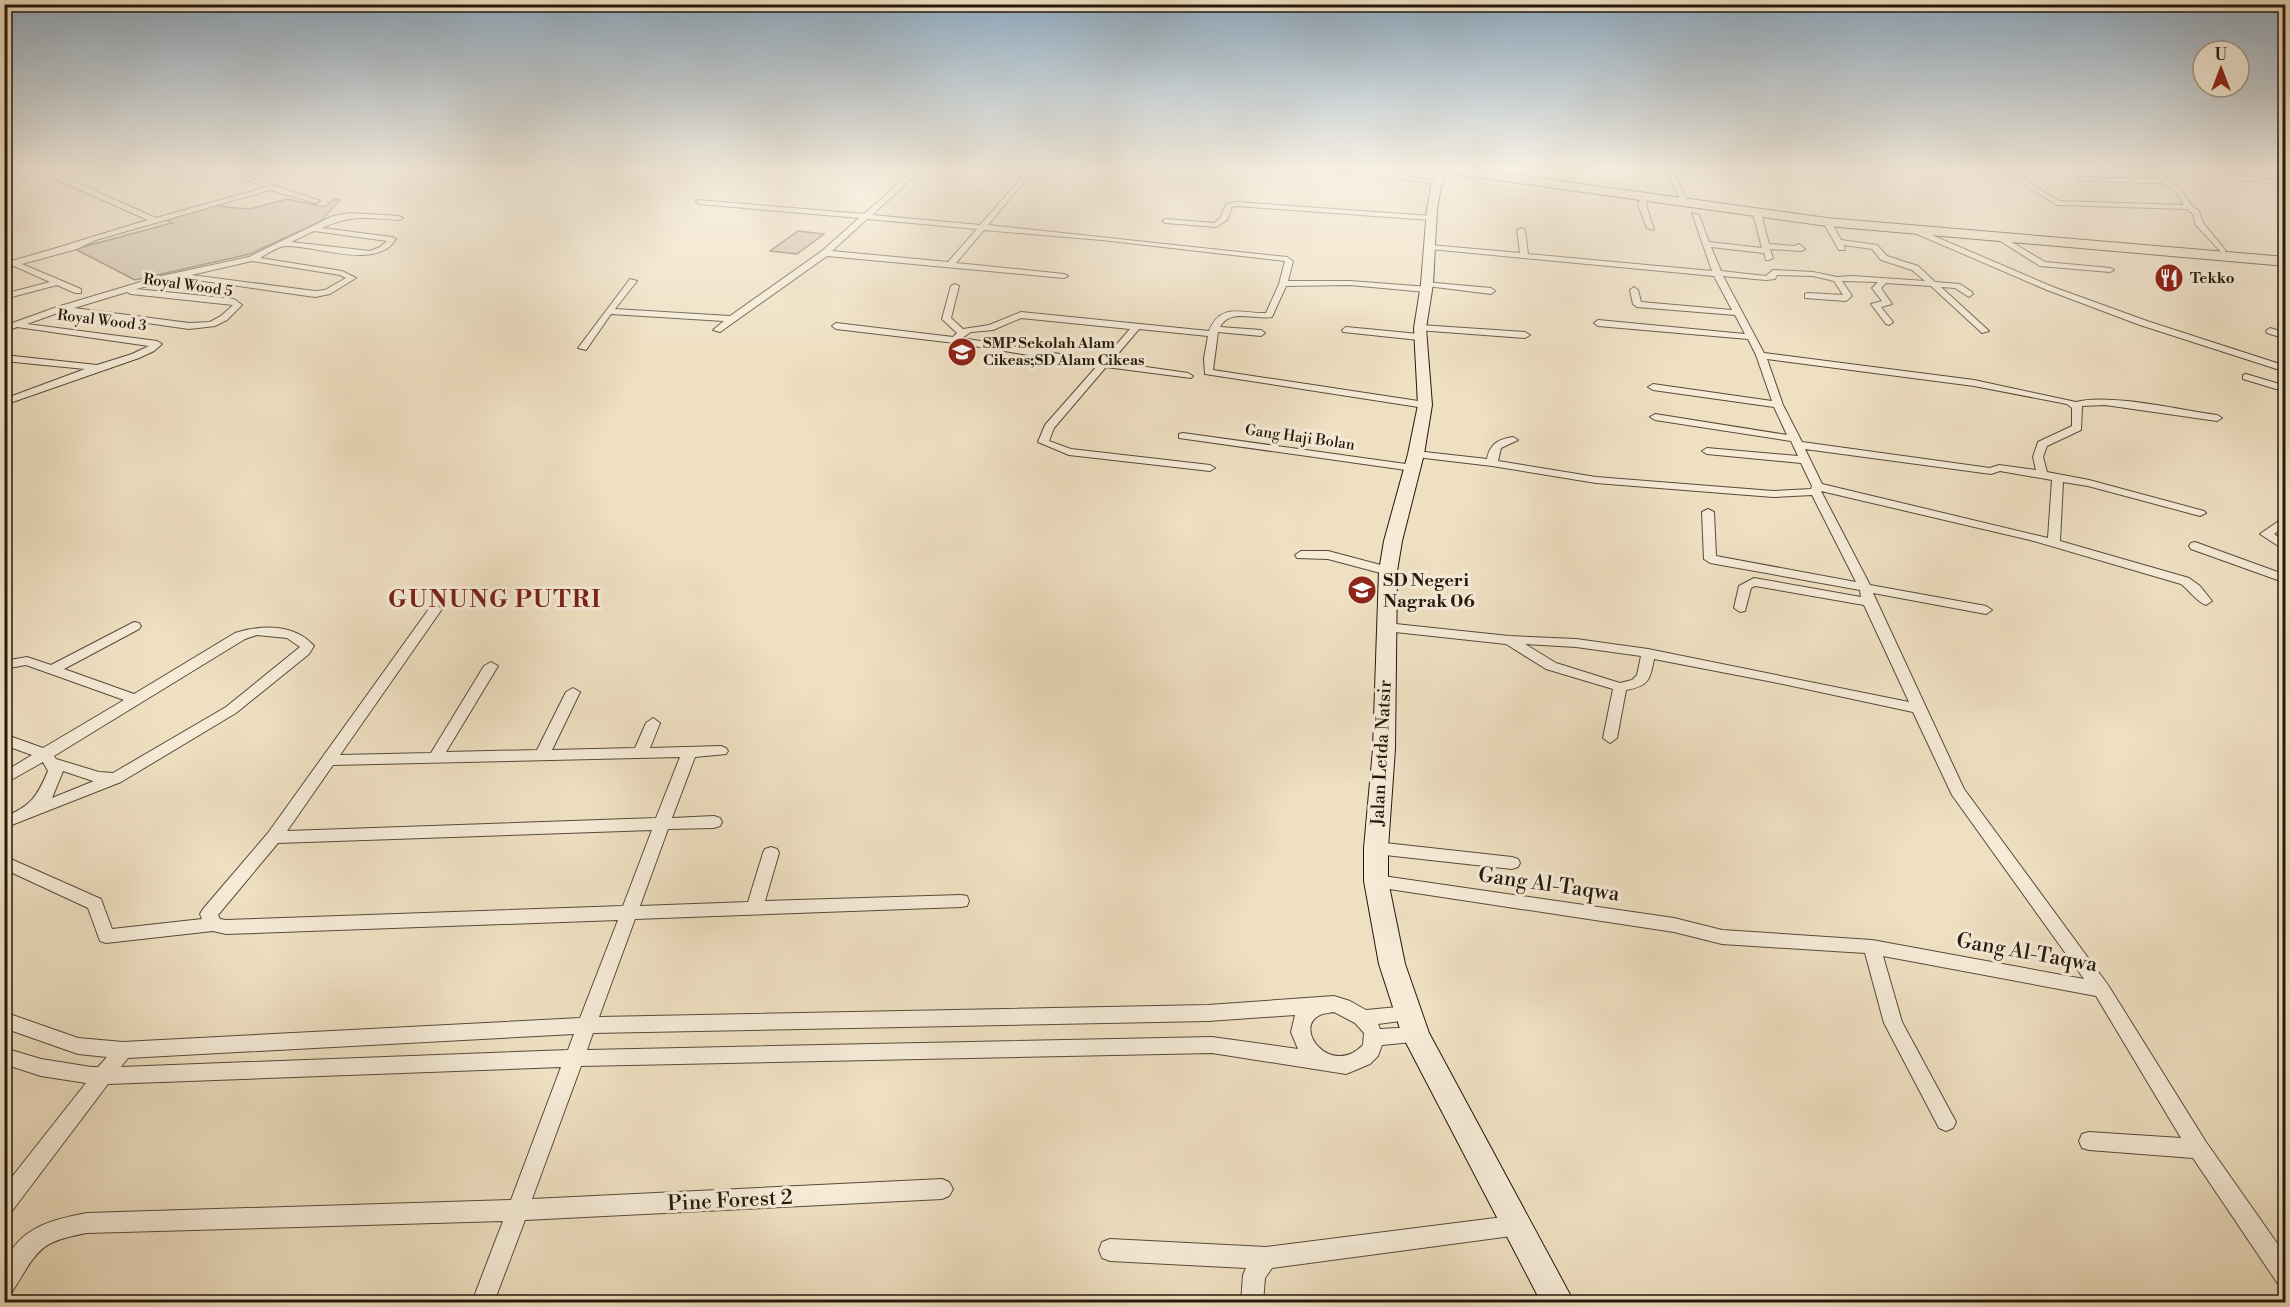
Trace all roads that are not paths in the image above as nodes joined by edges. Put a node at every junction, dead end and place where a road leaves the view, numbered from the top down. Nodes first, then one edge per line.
1 (1521, 230) dead end
2 (119, 231) edge
3 (310, 231) edge
4 (331, 231) edge
5 (850, 231) edge
6 (978, 231) edge
7 (1017, 231) edge
8 (1431, 231) edge
9 (1701, 231) edge
10 (1762, 231) edge
11 (1832, 231) edge
12 (1917, 231) edge
13 (1931, 231) edge
14 (1939, 231) edge
15 (1971, 231) edge
16 (2206, 231) edge
17 (2000, 237) junction
18 (2042, 238) junction
19 (284, 244) junction
20 (1706, 244) junction
21 (1799, 246) dead end
22 (1430, 247) junction
23 (1767, 249) junction
24 (2222, 251) junction
25 (825, 253) junction
26 (1524, 256) junction
27 (2286, 256) edge
28 (4, 258) edge
29 (251, 259) junction
30 (2286, 262) edge
31 (15, 264) junction
32 (950, 265) junction
33 (4, 267) edge
34 (2070, 267) junction
35 (2110, 270) dead end
36 (1773, 272) junction
37 (180, 275) junction
38 (1718, 275) junction
39 (2084, 275) dead end
40 (1064, 276) dead end
41 (1837, 279) junction
42 (633, 281) dead end
43 (58, 282) junction
44 (1883, 282) junction
45 (1282, 284) junction
46 (1936, 285) junction
47 (955, 286) dead end
48 (1427, 287) junction
49 (2050, 287) junction
50 (125, 290) junction
51 (1634, 290) dead end
52 (78, 291) dead end
53 (1491, 291) dead end
54 (1969, 294) dead end
55 (1808, 296) dead end
56 (4, 297) edge
57 (60, 309) junction
58 (609, 311) junction
59 (1739, 313) junction
60 (730, 319) junction
61 (1889, 322) dead end
62 (1598, 323) dead end
63 (15, 324) junction
64 (836, 326) dead end
65 (1137, 326) junction
66 (4, 329) edge
67 (717, 330) dead end
68 (1346, 330) dead end
69 (1213, 331) junction
70 (1985, 331) dead end
71 (2270, 331) dead end
72 (962, 332) junction
73 (1420, 332) junction
74 (1261, 333) dead end
75 (1525, 336) dead end
76 (2286, 336) edge
77 (1751, 338) junction
78 (955, 340) junction
79 (583, 348) dead end
80 (1761, 355) junction
81 (4, 358) edge
82 (2286, 360) edge
83 (1104, 364) junction
84 (97, 367) junction
85 (2286, 369) edge
86 (1188, 376) dead end
87 (2246, 377) dead end
88 (1653, 387) dead end
89 (2286, 389) edge
90 (4, 393) edge
91 (24, 396) junction
92 (4, 402) edge
93 (1425, 405) junction
94 (1778, 405) junction
95 (2075, 405) junction
96 (1655, 417) dead end
97 (2217, 418) dead end
98 (1183, 436) dead end
99 (1513, 440) dead end
100 (1797, 442) junction
101 (1707, 451) dead end
102 (1805, 460) junction
103 (1415, 461) junction
104 (1492, 463) junction
105 (1210, 468) dead end
106 (2042, 474) junction
107 (2058, 477) junction
108 (1817, 488) junction
109 (1708, 512) dead end
110 (2200, 513) dead end
111 (2286, 519) edge
112 (2054, 543) junction
113 (2195, 546) dead end
114 (2286, 548) edge
115 (1301, 555) dead end
116 (1388, 571) junction
117 (2286, 579) edge
118 (1867, 595) junction
119 (2206, 601) dead end
120 (1740, 608) dead end
121 (436, 609) dead end
122 (1986, 610) dead end
123 (134, 626) dead end
124 (1386, 627) junction
125 (1509, 640) junction
126 (1648, 653) junction
127 (4, 665) edge
128 (491, 666) dead end
129 (52, 670) junction
130 (1620, 687) junction
131 (573, 692) dead end
132 (135, 699) junction
133 (1918, 709) junction
134 (653, 723) dead end
135 (1610, 738) dead end
136 (4, 739) edge
137 (689, 752) junction
138 (720, 752) dead end
139 (641, 753) junction
140 (542, 755) junction
141 (436, 758) junction
142 (49, 759) junction
143 (329, 760) junction
144 (116, 778) junction
145 (4, 779) edge
146 (28, 815) junction
147 (714, 822) dead end
148 (4, 823) edge
149 (663, 824) junction
150 (274, 837) junction
151 (1376, 848) junction
152 (771, 853) dead end
153 (4, 862) edge
154 (1512, 863) dead end
155 (1376, 881) junction
156 (961, 901) dead end
157 (755, 908) junction
158 (630, 911) junction
159 (213, 924) junction
160 (1872, 947) junction
161 (2103, 990) junction
162 (1324, 1005) junction
163 (1408, 1014) junction
164 (1364, 1018) junction
165 (4, 1020) edge
166 (588, 1025) junction
167 (1416, 1035) junction
168 (1373, 1037) junction
169 (123, 1050) junction
170 (4, 1056) edge
171 (576, 1058) junction
172 (1322, 1061) junction
173 (104, 1076) junction
174 (1946, 1122) dead end
175 (2089, 1141) dead end
176 (2199, 1149) junction
177 (942, 1189) dead end
178 (4, 1204) edge
179 (518, 1210) junction
180 (1519, 1225) junction
181 (1110, 1250) dead end
182 (1266, 1258) junction
183 (2286, 1276) edge
184 (4, 1284) edge
185 (483, 1302) edge
186 (1252, 1302) edge
187 (1558, 1302) edge

1 - 26 street
2 - 31 street
3 - 19 street
4 - 19 street
5 - 25 street
6 - 32 street
7 - 45 street
8 - 22 main road, Jalan Letda Natsir
9 - 20 street, Gang Al-Taqwa
10 - 23 street
11 - 46 street
12 - 49 street
13 - 49 street
14 - 17 highway
15 - 18 highway
16 - 24 street
17 - 18 highway
17 - 34 street
18 - 24 highway
18 - 30 highway
19 - 29 street
20 - 23 street
20 - 38 street, Gang Al-Taqwa
21 - 23 street
22 - 26 street
22 - 48 main road, Jalan Letda Natsir
23 - 36 street
24 - 27 highway
25 - 32 street
25 - 60 street
26 - 38 street
28 - 31 street
29 - 37 street
29 - 37 street
31 - 33 street
31 - 43 street
32 - 40 street
34 - 35 street
34 - 39 street
36 - 38 street
36 - 41 street
37 - 50 street
38 - 59 street, Gang Al-Taqwa
41 - 44 street
41 - 55 street
42 - 58 street
43 - 52 street
43 - 56 street
44 - 46 street
44 - 61 street
45 - 48 street
45 - 69 street
46 - 54 street
46 - 70 street
47 - 72 street
48 - 53 street
48 - 73 main road, Jalan Letda Natsir
49 - 82 street
49 - 85 street
50 - 57 street
50 - 57 street, Royal Wood 5
51 - 59 street
57 - 63 street
58 - 60 street
58 - 79 street
59 - 77 street, Gang Al-Taqwa
60 - 67 street
62 - 77 street
63 - 66 street
63 - 84 street, Royal Wood 3
64 - 78 street
65 - 69 street
65 - 72 street
65 - 83 street
68 - 73 street
69 - 74 street
69 - 93 street
71 - 76 street
72 - 78 street
73 - 75 street
73 - 93 main road, Jalan Letda Natsir
77 - 80 street, Gang Al-Taqwa
78 - 83 street
80 - 94 street, Gang Al-Taqwa
80 - 95 street
81 - 84 street
83 - 86 street
83 - 105 street
84 - 91 street
87 - 89 street
88 - 94 street
90 - 91 street
91 - 92 street
93 - 103 main road, Jalan Letda Natsir
94 - 100 street, Gang Al-Taqwa
95 - 97 street
95 - 106 street
96 - 100 street
98 - 103 street, Gang Haji Bolan
99 - 104 street
100 - 102 street, Gang Al-Taqwa
100 - 106 street
101 - 102 street
102 - 108 street, Gang Al-Taqwa
103 - 104 street, Gang Haji Bolan
103 - 116 main road, Jalan Letda Natsir
104 - 108 street, Gang Haji Bolan
106 - 107 street
107 - 110 street
107 - 112 street
108 - 112 street, Gang Haji Bolan
108 - 118 street, Gang Al-Taqwa
109 - 118 street
111 - 114 street
112 - 119 street, Gang Haji Bolan
113 - 117 street
115 - 116 street
116 - 124 main road, Jalan Letda Natsir
118 - 120 street
118 - 122 street
118 - 133 street, Gang Al-Taqwa
121 - 143 street
123 - 129 street
124 - 125 street
124 - 151 main road, Jalan Letda Natsir
125 - 126 street
125 - 130 street
126 - 130 street
126 - 133 street
127 - 129 street
128 - 141 street
129 - 132 street
130 - 135 street
131 - 140 street
132 - 142 street
132 - 144 street
133 - 161 street, Gang Al-Taqwa
134 - 139 street
136 - 142 street
137 - 138 street
137 - 139 street
137 - 149 street
139 - 140 street
140 - 141 street
141 - 143 street
142 - 144 street
142 - 145 street
142 - 146 street
143 - 150 street
144 - 146 street
146 - 148 street
147 - 149 street
149 - 150 street
149 - 158 street
150 - 159 street
151 - 154 street
151 - 155 main road, Jalan Letda Natsir
152 - 157 street
153 - 159 street
155 - 160 street, Gang Al-Taqwa
155 - 163 main road, Jalan Letda Natsir
156 - 157 street
157 - 158 street
158 - 159 street
158 - 166 street
160 - 161 street, Gang Al-Taqwa
160 - 174 street
161 - 176 street
162 - 164 street
162 - 166 street
162 - 172 street
163 - 164 street
163 - 167 main road, Jalan Letda Natsir
164 - 168 street
165 - 169 street
166 - 169 street
166 - 171 street
167 - 168 street
167 - 180 main road, Jalan Letda Natsir
168 - 172 street
169 - 173 street
170 - 173 street
171 - 172 street
171 - 173 street
171 - 179 street
173 - 178 street
175 - 176 street
176 - 183 street
177 - 179 street, Pine Forest 2
179 - 184 street, Pine Forest 2
179 - 185 street
180 - 182 street
180 - 187 main road, Jalan Letda Natsir
181 - 182 street
182 - 186 street

